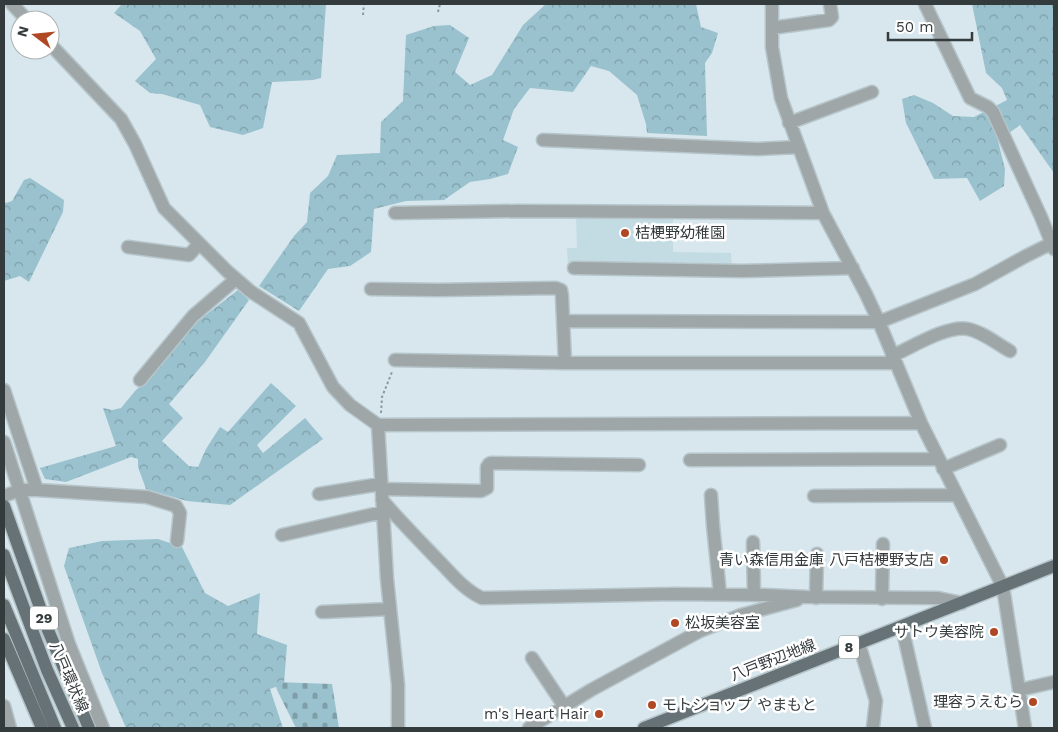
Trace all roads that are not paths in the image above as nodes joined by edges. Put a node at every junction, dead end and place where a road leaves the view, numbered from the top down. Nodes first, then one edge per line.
1 (772, 4) edge
2 (830, 4) edge
3 (925, 4) edge
4 (772, 28) junction
5 (60, 55) edge
6 (872, 92) dead end
7 (789, 123) junction
8 (543, 140) dead end
9 (799, 147) junction
10 (395, 213) dead end
11 (823, 214) junction
12 (199, 244) junction
13 (1053, 246) edge
14 (128, 247) dead end
15 (574, 268) dead end
16 (853, 268) junction
17 (236, 279) junction
18 (371, 289) dead end
19 (563, 321) junction
20 (879, 322) junction
21 (1010, 352) dead end
22 (893, 359) junction
23 (395, 360) road end
24 (564, 362) junction
25 (140, 380) dead end
26 (4, 390) edge
27 (921, 423) junction
28 (378, 425) junction
29 (4, 442) edge
30 (1000, 445) dead end
31 (690, 460) dead end
32 (940, 464) junction
33 (639, 465) dead end
34 (20, 490) junction
35 (38, 490) junction
36 (319, 494) dead end
37 (711, 495) dead end
38 (956, 495) junction
39 (4, 496) edge
40 (381, 496) junction
41 (814, 496) dead end
42 (4, 506) edge
43 (282, 535) dead end
44 (177, 541) dead end
45 (753, 542) dead end
46 (882, 544) dead end
47 (817, 554) dead end
48 (4, 555) edge
49 (1054, 566) edge
50 (1003, 587) junction
51 (720, 594) junction
52 (754, 595) junction
53 (812, 598) junction
54 (882, 599) junction
55 (962, 603) junction
56 (4, 605) edge
57 (390, 610) junction
58 (322, 612) dead end
59 (902, 627) junction
60 (4, 639) edge
61 (858, 644) junction
62 (532, 658) dead end
63 (1054, 682) edge
64 (1019, 690) junction
65 (4, 706) edge
66 (564, 706) junction
67 (873, 727) dead end
68 (10, 728) edge
69 (42, 728) edge
70 (55, 728) edge
71 (73, 728) edge
72 (89, 728) edge
73 (103, 728) edge
74 (398, 728) edge
75 (529, 728) edge
76 (644, 728) edge
77 (925, 728) edge
78 (1025, 728) edge

1 - 4 street
2 - 4 street
3 - 13 street
4 - 7 street
5 - 12 street
6 - 7 street
7 - 9 street
8 - 9 street
9 - 11 street
10 - 11 street
11 - 16 street
12 - 14 street
12 - 17 street
13 - 20 street
15 - 16 street
16 - 20 street
17 - 25 street
17 - 28 street
18 - 19 street
19 - 20 street
19 - 24 street
20 - 22 street
21 - 22 street
22 - 24 street
22 - 27 street
23 - 24 street
26 - 35 street
27 - 28 street
27 - 32 street
28 - 40 street
29 - 34 street
30 - 32 street
31 - 32 street
32 - 38 street
33 - 40 street
34 - 35 street
34 - 39 street
34 - 73 street
35 - 44 street
36 - 40 street
37 - 51 street
38 - 41 street
38 - 50 street
40 - 43 street
40 - 51 street
40 - 57 street
42 - 72 main road, 29
45 - 52 street
46 - 54 street
47 - 53 street
48 - 71 main road, 八戸環状線 / 29
49 - 50 main road, 八戸野辺地線 / 8
50 - 55 main road, 八戸野辺地線 / 8
50 - 64 street
51 - 52 street
52 - 53 street
53 - 54 street
53 - 66 street
54 - 55 street
55 - 59 main road, 八戸野辺地線 / 8
56 - 70 main road, 29
57 - 58 street
57 - 74 street
59 - 61 main road, 八戸野辺地線 / 8
59 - 77 street
60 - 69 main road
61 - 67 street
61 - 76 main road, 八戸野辺地線 / 8
62 - 66 street
63 - 64 street
64 - 78 street
65 - 68 street
66 - 75 street

